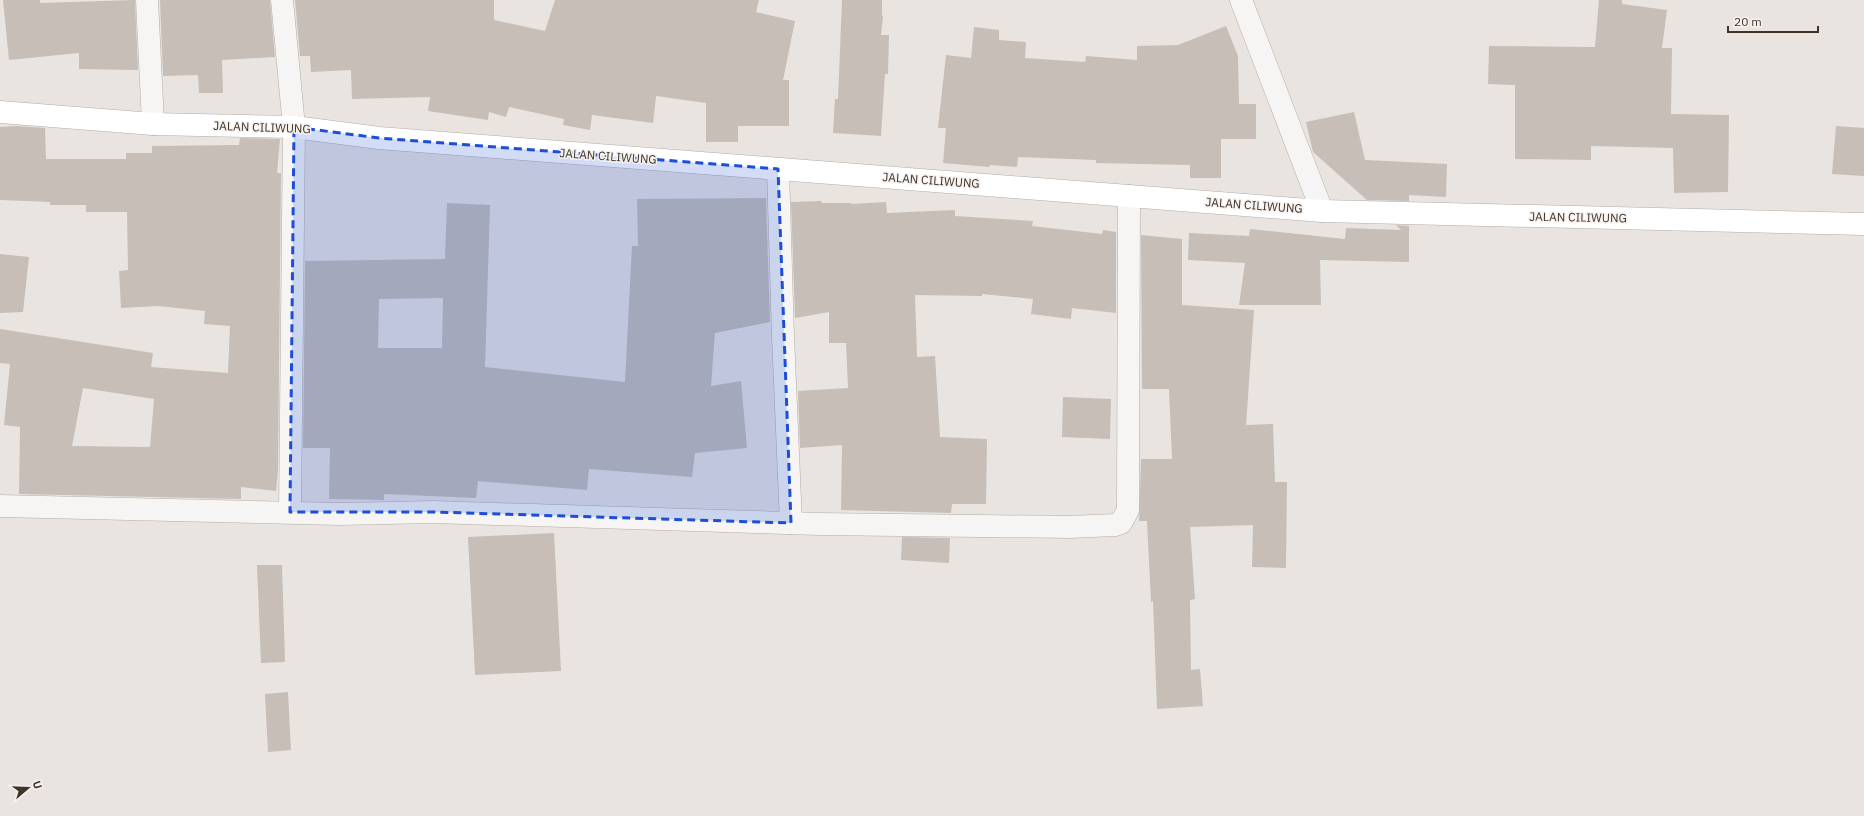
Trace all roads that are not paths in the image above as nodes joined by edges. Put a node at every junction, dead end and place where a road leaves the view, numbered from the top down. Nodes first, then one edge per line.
1 (147, 0) edge
2 (282, 0) edge
3 (1241, 0) edge
4 (0, 112) edge
5 (152, 124) junction
6 (294, 127) junction
7 (778, 168) junction
8 (1129, 196) junction
9 (1322, 211) junction
10 (1864, 224) edge
11 (0, 506) edge
12 (290, 512) junction
13 (791, 523) junction

1 - 5 street
2 - 6 street
3 - 9 street
4 - 5 main road, JALAN CILIWUNG
5 - 6 main road, JALAN CILIWUNG
6 - 7 main road, JALAN CILIWUNG
6 - 12 street
7 - 8 main road, JALAN CILIWUNG
7 - 13 street
8 - 9 main road, JALAN CILIWUNG
8 - 13 street
9 - 10 main road, JALAN CILIWUNG
11 - 12 street
12 - 13 street

